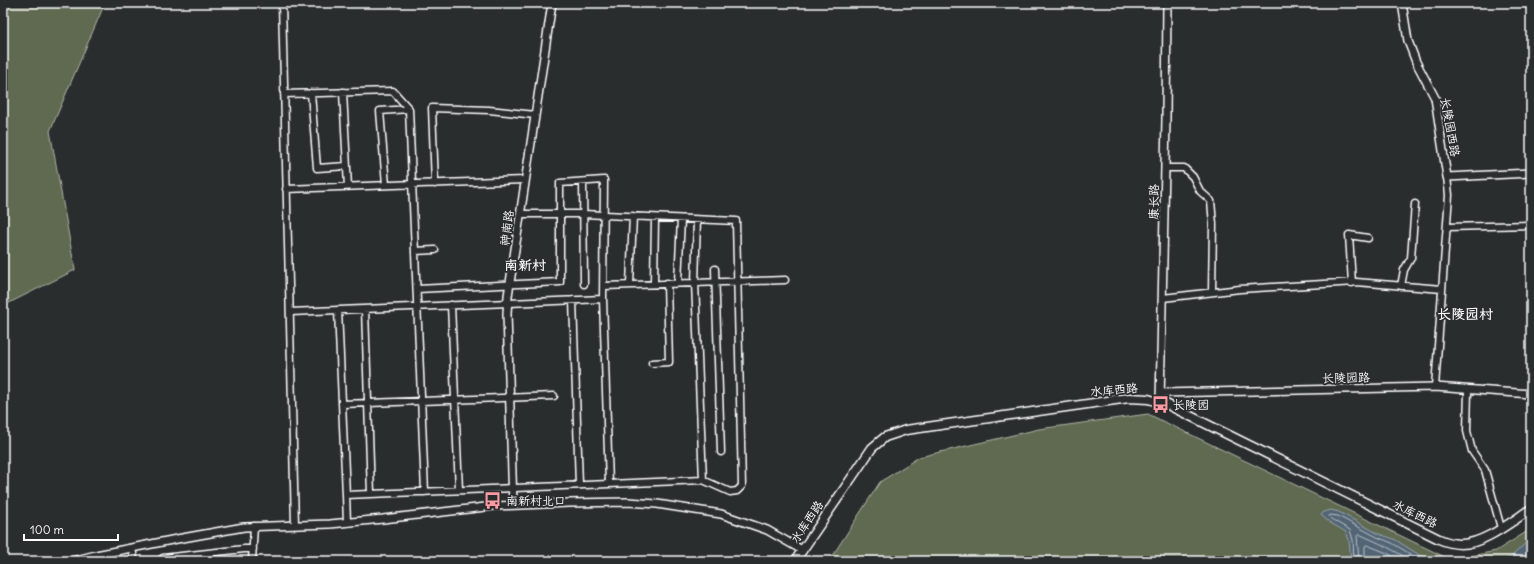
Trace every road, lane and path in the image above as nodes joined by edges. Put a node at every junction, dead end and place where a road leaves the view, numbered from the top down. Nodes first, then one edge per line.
1 (282, 3) edge
2 (552, 3) edge
3 (1167, 3) edge
4 (1402, 3) edge
5 (343, 92) junction
6 (312, 93) junction
7 (284, 94) junction
8 (409, 109) junction
9 (535, 115) junction
10 (347, 166) junction
11 (1165, 168) junction
12 (1531, 173) edge
13 (1447, 177) junction
14 (525, 180) junction
15 (582, 182) junction
16 (412, 184) junction
17 (434, 184) junction
18 (386, 185) junction
19 (348, 187) junction
20 (286, 189) junction
21 (1415, 204) dead end
22 (560, 213) junction
23 (520, 214) junction
24 (583, 214) junction
25 (605, 214) junction
26 (633, 216) junction
27 (655, 218) junction
28 (681, 219) junction
29 (697, 220) junction
30 (1531, 224) edge
31 (1446, 227) junction
32 (1368, 238) dead end
33 (435, 250) dead end
34 (415, 252) junction
35 (715, 269) dead end
36 (785, 280) dead end
37 (716, 281) junction
38 (737, 281) junction
39 (678, 282) junction
40 (695, 282) junction
41 (654, 283) junction
42 (667, 283) junction
43 (1352, 283) junction
44 (584, 284) dead end
45 (630, 284) junction
46 (510, 285) junction
47 (604, 286) junction
48 (1401, 286) junction
49 (416, 289) junction
50 (1442, 289) junction
51 (1212, 292) junction
52 (1163, 298) junction
53 (603, 299) junction
54 (573, 300) junction
55 (507, 303) junction
56 (451, 306) junction
57 (417, 307) junction
58 (365, 309) junction
59 (338, 310) junction
60 (290, 312) junction
61 (652, 363) dead end
62 (1435, 387) junction
63 (1468, 390) junction
64 (1531, 394) edge
65 (554, 396) dead end
66 (510, 398) junction
67 (1161, 398) junction
68 (455, 400) junction
69 (421, 401) junction
70 (368, 403) junction
71 (342, 404) junction
72 (721, 452) dead end
73 (703, 480) junction
74 (609, 484) junction
75 (579, 485) junction
76 (513, 488) junction
77 (460, 490) junction
78 (425, 492) junction
79 (371, 494) junction
80 (346, 495) junction
81 (513, 505) junction
82 (1531, 509) edge
83 (347, 522) junction
84 (295, 525) junction
85 (254, 526) junction
86 (1501, 528) junction
87 (132, 548) junction
88 (253, 549) junction
89 (802, 550) junction
90 (136, 560) edge
91 (72, 561) edge
92 (125, 561) edge
93 (159, 561) edge
94 (252, 561) edge
95 (795, 561) edge

1 - 7 street
2 - 9 street, 神南路
3 - 11 street, 康长路
4 - 13 street, 长陵园西路
5 - 6 street
5 - 8 street
5 - 10 street
6 - 7 street
6 - 10 street
7 - 20 street
8 - 16 street
8 - 18 street
9 - 14 street, 神南路
9 - 17 street
10 - 19 street
11 - 51 street
11 - 52 street, 康长路
12 - 13 street
13 - 31 street
14 - 17 street
14 - 23 street, 神南路
15 - 22 street
15 - 24 street
15 - 25 street
16 - 17 street
16 - 18 street
16 - 34 street
18 - 19 street
19 - 20 street
20 - 60 street
21 - 48 street
22 - 23 street
22 - 24 street
22 - 46 street
23 - 46 street, 神南路
24 - 25 street
24 - 44 street
25 - 26 street
25 - 47 street
26 - 27 street
26 - 45 street
27 - 28 street
27 - 41 street
28 - 29 street
28 - 39 street
29 - 38 street
29 - 40 street
30 - 31 street
31 - 50 street
32 - 43 street
33 - 34 street
34 - 49 street
35 - 37 street
36 - 38 street
37 - 38 street
37 - 40 street
37 - 72 street
38 - 73 street
39 - 40 street
39 - 42 street
40 - 73 street
41 - 42 street
41 - 45 street
42 - 61 street
43 - 48 street
43 - 51 street
45 - 47 street
46 - 49 street
46 - 55 street, 神南路
47 - 53 street
48 - 50 street
49 - 57 street
50 - 62 street
51 - 52 street
52 - 67 street, 康长路
53 - 54 street
53 - 74 street
54 - 55 street
54 - 75 street
55 - 56 street
55 - 66 street, 神南路
56 - 57 street
56 - 68 street
57 - 58 street
57 - 69 street
58 - 59 street
58 - 70 street
59 - 60 street
59 - 71 street
60 - 84 street
62 - 63 street, 长陵园路
62 - 67 street, 长陵园路
63 - 64 street, 长陵园路
63 - 86 street
65 - 66 street
66 - 68 street
66 - 76 street, 神南路
67 - 86 main road, 水库西路
67 - 89 main road, 水库西路
68 - 69 street
68 - 77 street
69 - 70 street
69 - 78 street
70 - 71 street
70 - 79 street
71 - 80 street
73 - 74 street
74 - 75 street
75 - 76 street
76 - 77 street
76 - 81 street, 神南路
77 - 78 street
78 - 79 street
79 - 80 street
80 - 83 street
81 - 83 street
81 - 89 street
82 - 86 main road, 水库西路
83 - 84 street
84 - 85 street
85 - 87 street
85 - 88 street
87 - 90 street
87 - 91 street
88 - 93 street
88 - 94 street
89 - 95 main road, 水库西路
90 - 92 street

